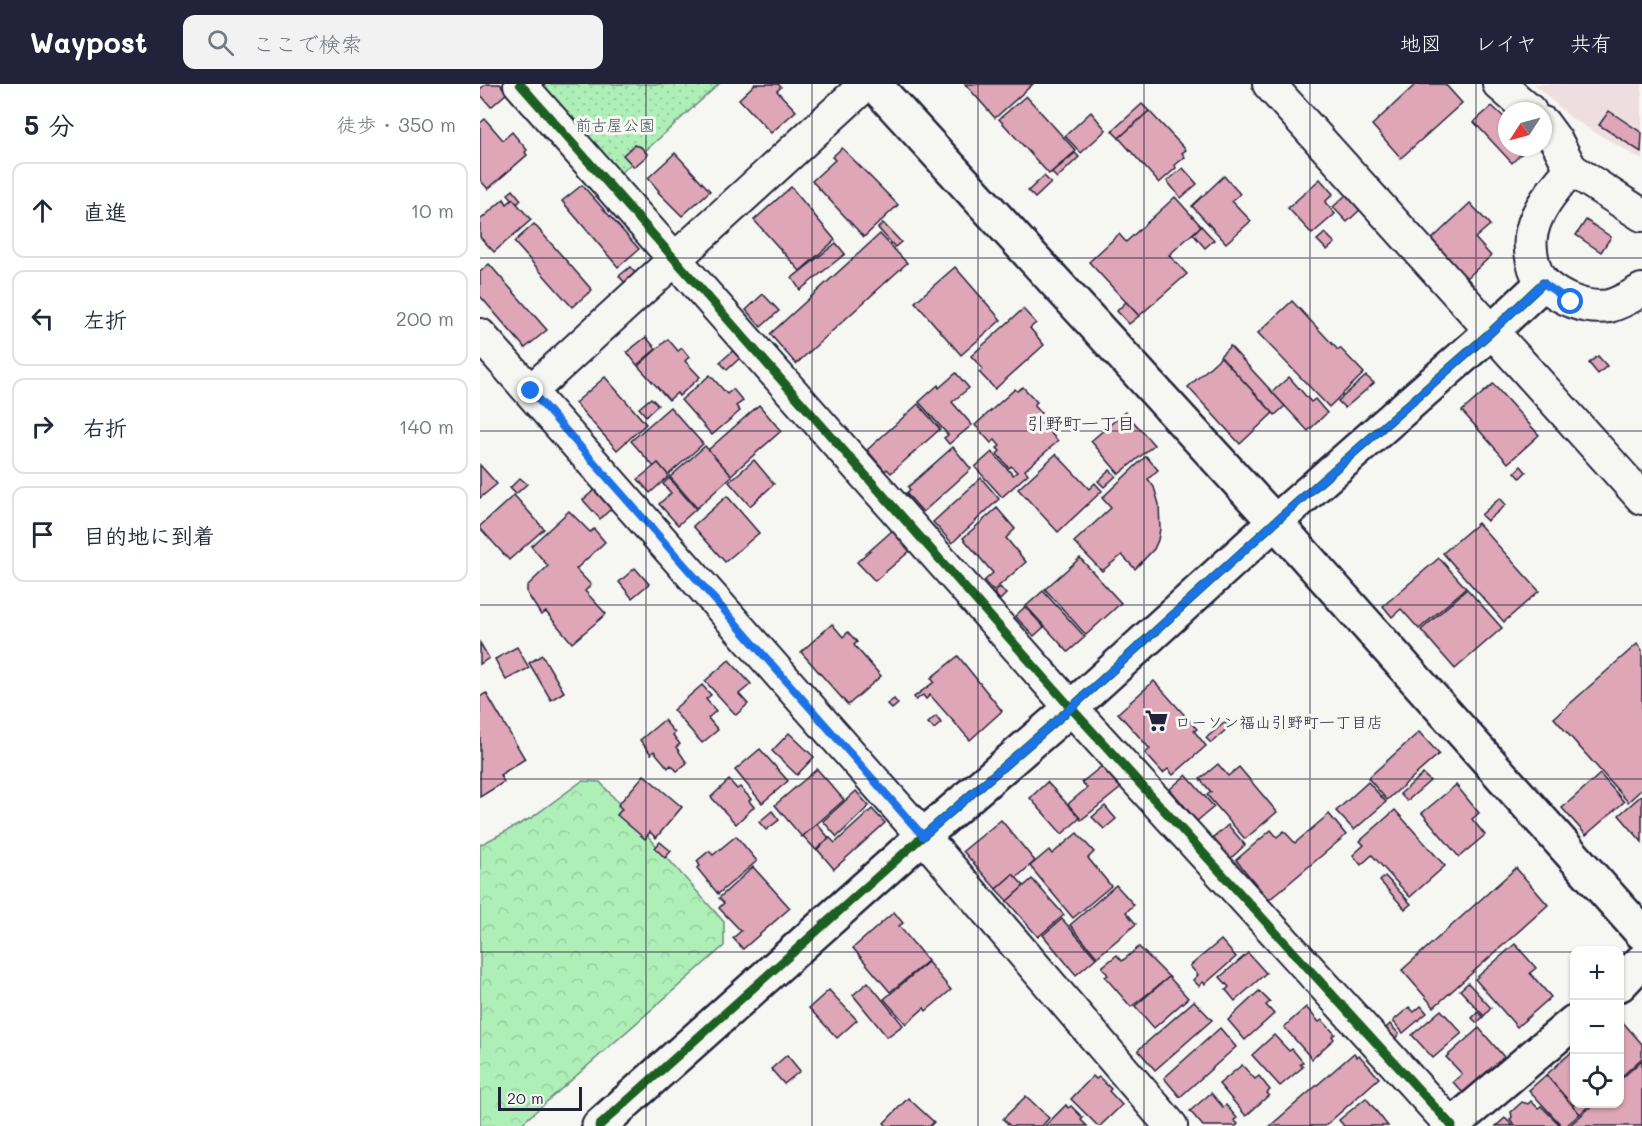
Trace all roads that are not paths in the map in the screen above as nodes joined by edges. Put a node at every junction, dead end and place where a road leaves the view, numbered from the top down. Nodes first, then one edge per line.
1 (520, 84) edge
2 (866, 84) edge
3 (874, 84) edge
4 (1269, 84) edge
5 (1499, 84) edge
6 (1520, 102) edge
7 (1552, 135) edge
8 (1571, 168) junction
9 (1642, 214) edge
10 (675, 260) junction
11 (1543, 283) junction
12 (1642, 290) edge
13 (1492, 331) junction
14 (480, 335) edge
15 (531, 391) junction
16 (1642, 498) edge
17 (1275, 522) junction
18 (1071, 708) junction
19 (923, 836) junction
20 (1642, 933) edge
21 (1642, 961) edge
22 (1624, 980) edge
23 (1570, 1026) edge
24 (599, 1126) edge
25 (1171, 1126) edge
26 (1452, 1126) edge

1 - 10 street
2 - 10 street
3 - 17 street
4 - 13 street
5 - 6 street
7 - 8 street
8 - 9 street
8 - 11 street
10 - 15 street
10 - 18 street
11 - 12 street
11 - 13 street
13 - 16 street
13 - 17 street
14 - 15 street
15 - 19 street
17 - 18 street
17 - 20 street
18 - 19 street
18 - 26 street
19 - 24 street
19 - 25 street
21 - 22 street
23 - 26 street

